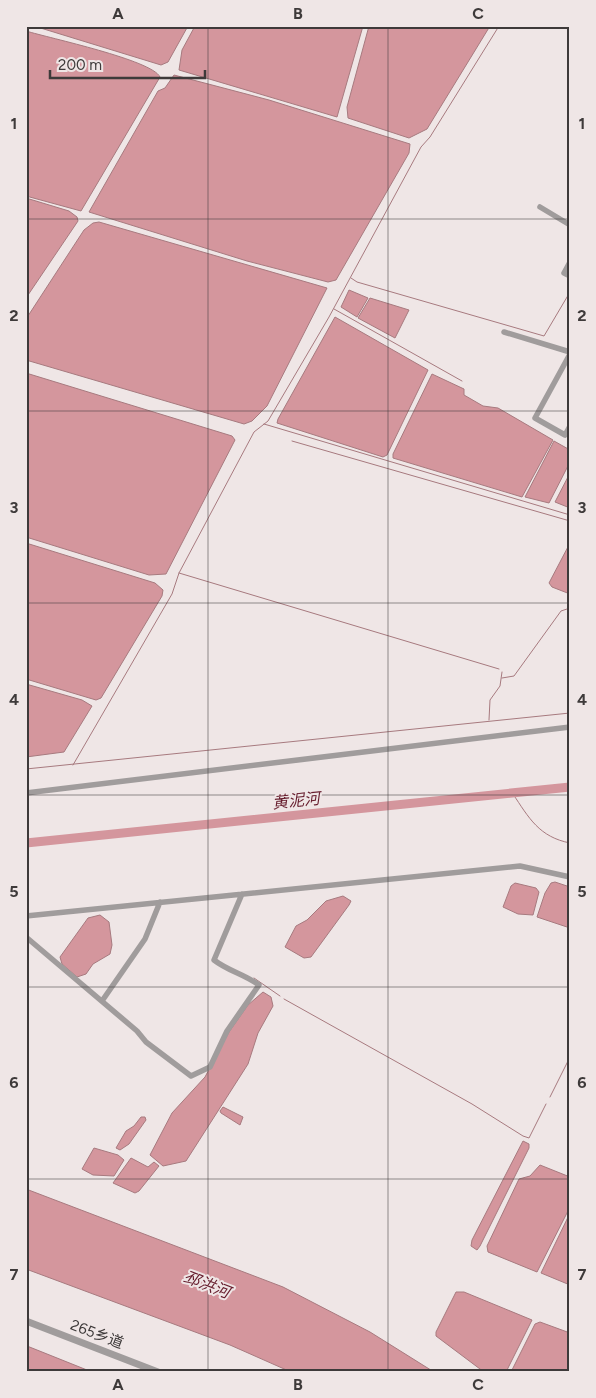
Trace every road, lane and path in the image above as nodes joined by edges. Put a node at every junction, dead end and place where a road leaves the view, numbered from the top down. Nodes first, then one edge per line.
1 (540, 207) dead end
2 (570, 225) edge
3 (570, 262) edge
4 (570, 276) edge
5 (504, 332) dead end
6 (570, 353) edge
7 (570, 426) edge
8 (570, 727) edge
9 (26, 793) edge
10 (570, 877) edge
11 (242, 894) junction
12 (160, 902) junction
13 (26, 916) edge
14 (26, 937) edge
15 (102, 1001) junction
16 (26, 1321) edge
17 (158, 1372) edge

1 - 2 street
3 - 4 street
5 - 6 street
6 - 7 street
8 - 9 street
10 - 11 street
11 - 12 street
11 - 15 street
12 - 13 street
12 - 15 street
14 - 15 street
16 - 17 street, 265乡道

